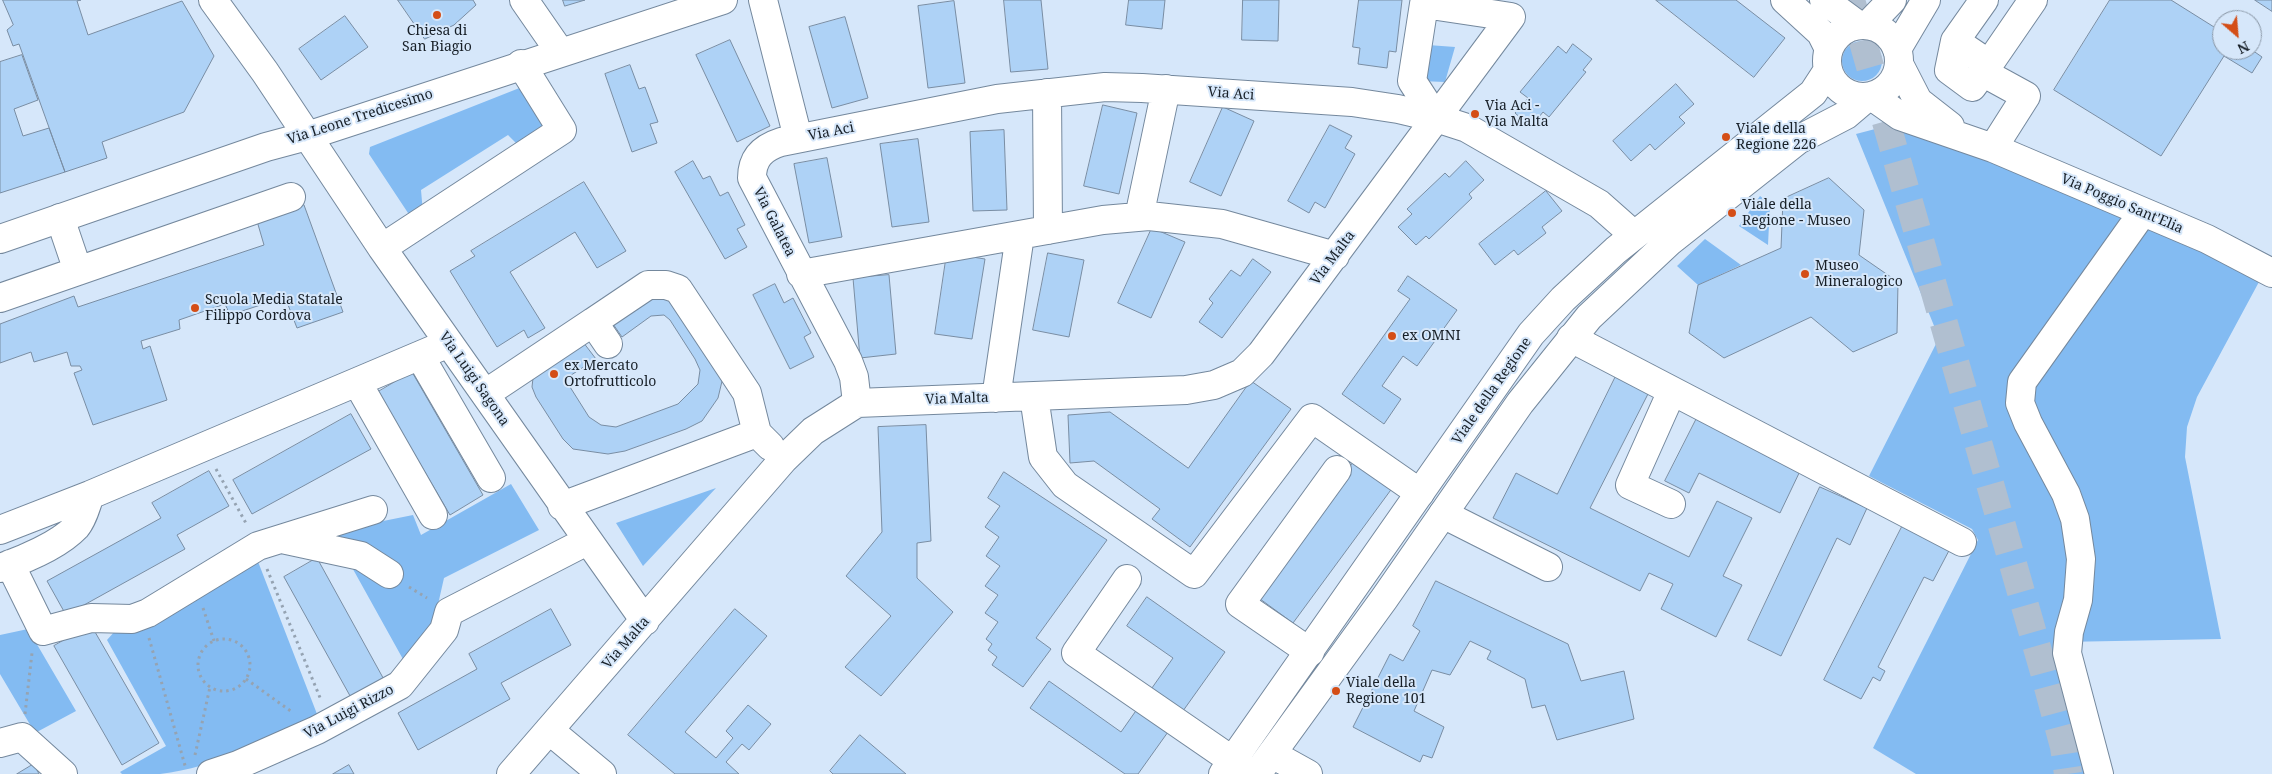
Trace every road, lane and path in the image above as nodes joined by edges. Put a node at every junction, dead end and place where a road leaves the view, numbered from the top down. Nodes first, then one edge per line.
1 (213, 0) edge
2 (524, 0) edge
3 (723, 0) edge
4 (763, 0) edge
5 (1786, 0) edge
6 (1824, 0) edge
7 (1892, 0) edge
8 (1926, 0) edge
9 (1984, 0) edge
10 (2033, 0) edge
11 (1863, 25) junction
12 (560, 52) junction
13 (1898, 57) junction
14 (1828, 59) junction
15 (521, 64) junction
16 (1987, 69) junction
17 (1166, 90) junction
18 (1047, 93) junction
19 (1869, 97) junction
20 (1436, 118) junction
21 (306, 136) junction
22 (798, 138) junction
23 (1982, 143) junction
24 (291, 197) dead end
25 (2143, 212) junction
26 (1139, 217) junction
27 (60, 218) junction
28 (1048, 230) junction
29 (1020, 235) junction
30 (1634, 235) junction
31 (0, 239) edge
32 (382, 248) junction
33 (1335, 256) junction
34 (78, 271) junction
35 (801, 274) junction
36 (2272, 274) edge
37 (0, 298) edge
38 (1571, 338) junction
39 (449, 343) junction
40 (420, 356) junction
41 (357, 382) junction
42 (1672, 391) junction
43 (485, 394) junction
44 (1036, 397) junction
45 (996, 398) junction
46 (857, 403) junction
47 (757, 434) junction
48 (203, 447) junction
49 (783, 460) junction
50 (1337, 470) dead end
51 (491, 478) dead end
52 (1420, 493) junction
53 (90, 495) junction
54 (1671, 504) dead end
55 (237, 506) dead end
56 (562, 506) junction
57 (373, 510) dead end
58 (1443, 514) junction
59 (433, 515) dead end
60 (0, 530) edge
61 (587, 541) junction
62 (269, 542) junction
63 (1962, 542) dead end
64 (5, 566) edge
65 (1548, 567) dead end
66 (388, 574) joint
67 (1127, 579) dead end
68 (195, 585) junction
69 (449, 612) junction
70 (142, 616) junction
71 (645, 622) junction
72 (43, 630) junction
73 (214, 641) junction
74 (1310, 652) junction
75 (246, 680) junction
76 (210, 687) junction
77 (1284, 687) junction
78 (1308, 702) junction
79 (323, 726) junction
80 (549, 730) junction
81 (11, 740) edge
82 (1265, 764) edge
83 (202, 769) edge
84 (1235, 770) edge
85 (62, 774) edge
86 (188, 774) edge
87 (511, 774) edge
88 (602, 774) edge
89 (1308, 774) edge
90 (2099, 774) edge

1 - 21 street, Via Luigi Sagona
2 - 12 street
3 - 12 street, Via Leone Tredicesimo
4 - 22 street
5 - 14 street
6 - 11 street
7 - 11 street
8 - 13 street
9 - 16 street
10 - 16 street
11 - 13 street
11 - 14 street
12 - 15 street, Via Leone Tredicesimo
13 - 19 street
13 - 23 street
14 - 19 street
14 - 30 street, Viale della Regione
15 - 21 street, Via Leone Tredicesimo
15 - 32 street
16 - 23 street
17 - 18 street, Via Aci
17 - 20 street, Via Aci
17 - 26 street
18 - 22 street, Via Aci
18 - 28 street
19 - 23 street
19 - 38 street
20 - 20 street, Via Malta
20 - 30 street, Via Aci
20 - 33 street, Via Malta
21 - 27 street, Via Leone Tredicesimo
21 - 32 street, Via Luigi Sagona
22 - 35 street, Via Galatea
23 - 25 street, Via Poggio Sant'Elia
24 - 34 street
25 - 36 street, Via Poggio Sant'Elia
25 - 90 street
26 - 28 street
26 - 33 street
27 - 31 street, Via Leone Tredicesimo
27 - 34 street
28 - 29 street
29 - 35 street
29 - 45 street
30 - 52 street, Viale della Regione
32 - 39 street, Via Luigi Sagona
33 - 44 street, Via Malta
34 - 37 street
35 - 46 street, Via Galatea
38 - 42 street
38 - 58 street
39 - 40 street
39 - 43 street, Via Luigi Sagona
40 - 41 street
40 - 51 street
41 - 48 street
41 - 59 street
42 - 54 street
42 - 63 street
43 - 47 street
43 - 56 street, Via Luigi Sagona
44 - 45 street, Via Malta
44 - 52 street
45 - 46 street, Via Malta
46 - 49 street, Via Malta
47 - 49 street
47 - 56 street
48 - 53 street
48 - 55 path
49 - 71 street, Via Malta
50 - 74 street
52 - 74 street, Viale della Regione
53 - 60 street
53 - 64 street
56 - 61 street, Via Luigi Sagona
57 - 62 street
58 - 65 street
58 - 78 street
61 - 69 street
61 - 71 street, Via Luigi Sagona
62 - 66 street
62 - 68 street
62 - 79 path
64 - 72 street
66 - 69 path
67 - 84 street
68 - 70 street
68 - 73 path
69 - 79 street, Via Luigi Rizzo
70 - 72 street
70 - 86 path
71 - 80 street, Via Malta
72 - 81 path
73 - 75 path
73 - 76 path
74 - 77 street, Viale della Regione
75 - 76 path
75 - 79 path
76 - 83 path
77 - 78 street
77 - 84 street, Viale della Regione
78 - 82 street
79 - 83 street, Via Luigi Rizzo
80 - 87 street, Via Malta
80 - 88 street
81 - 85 street
82 - 89 street

